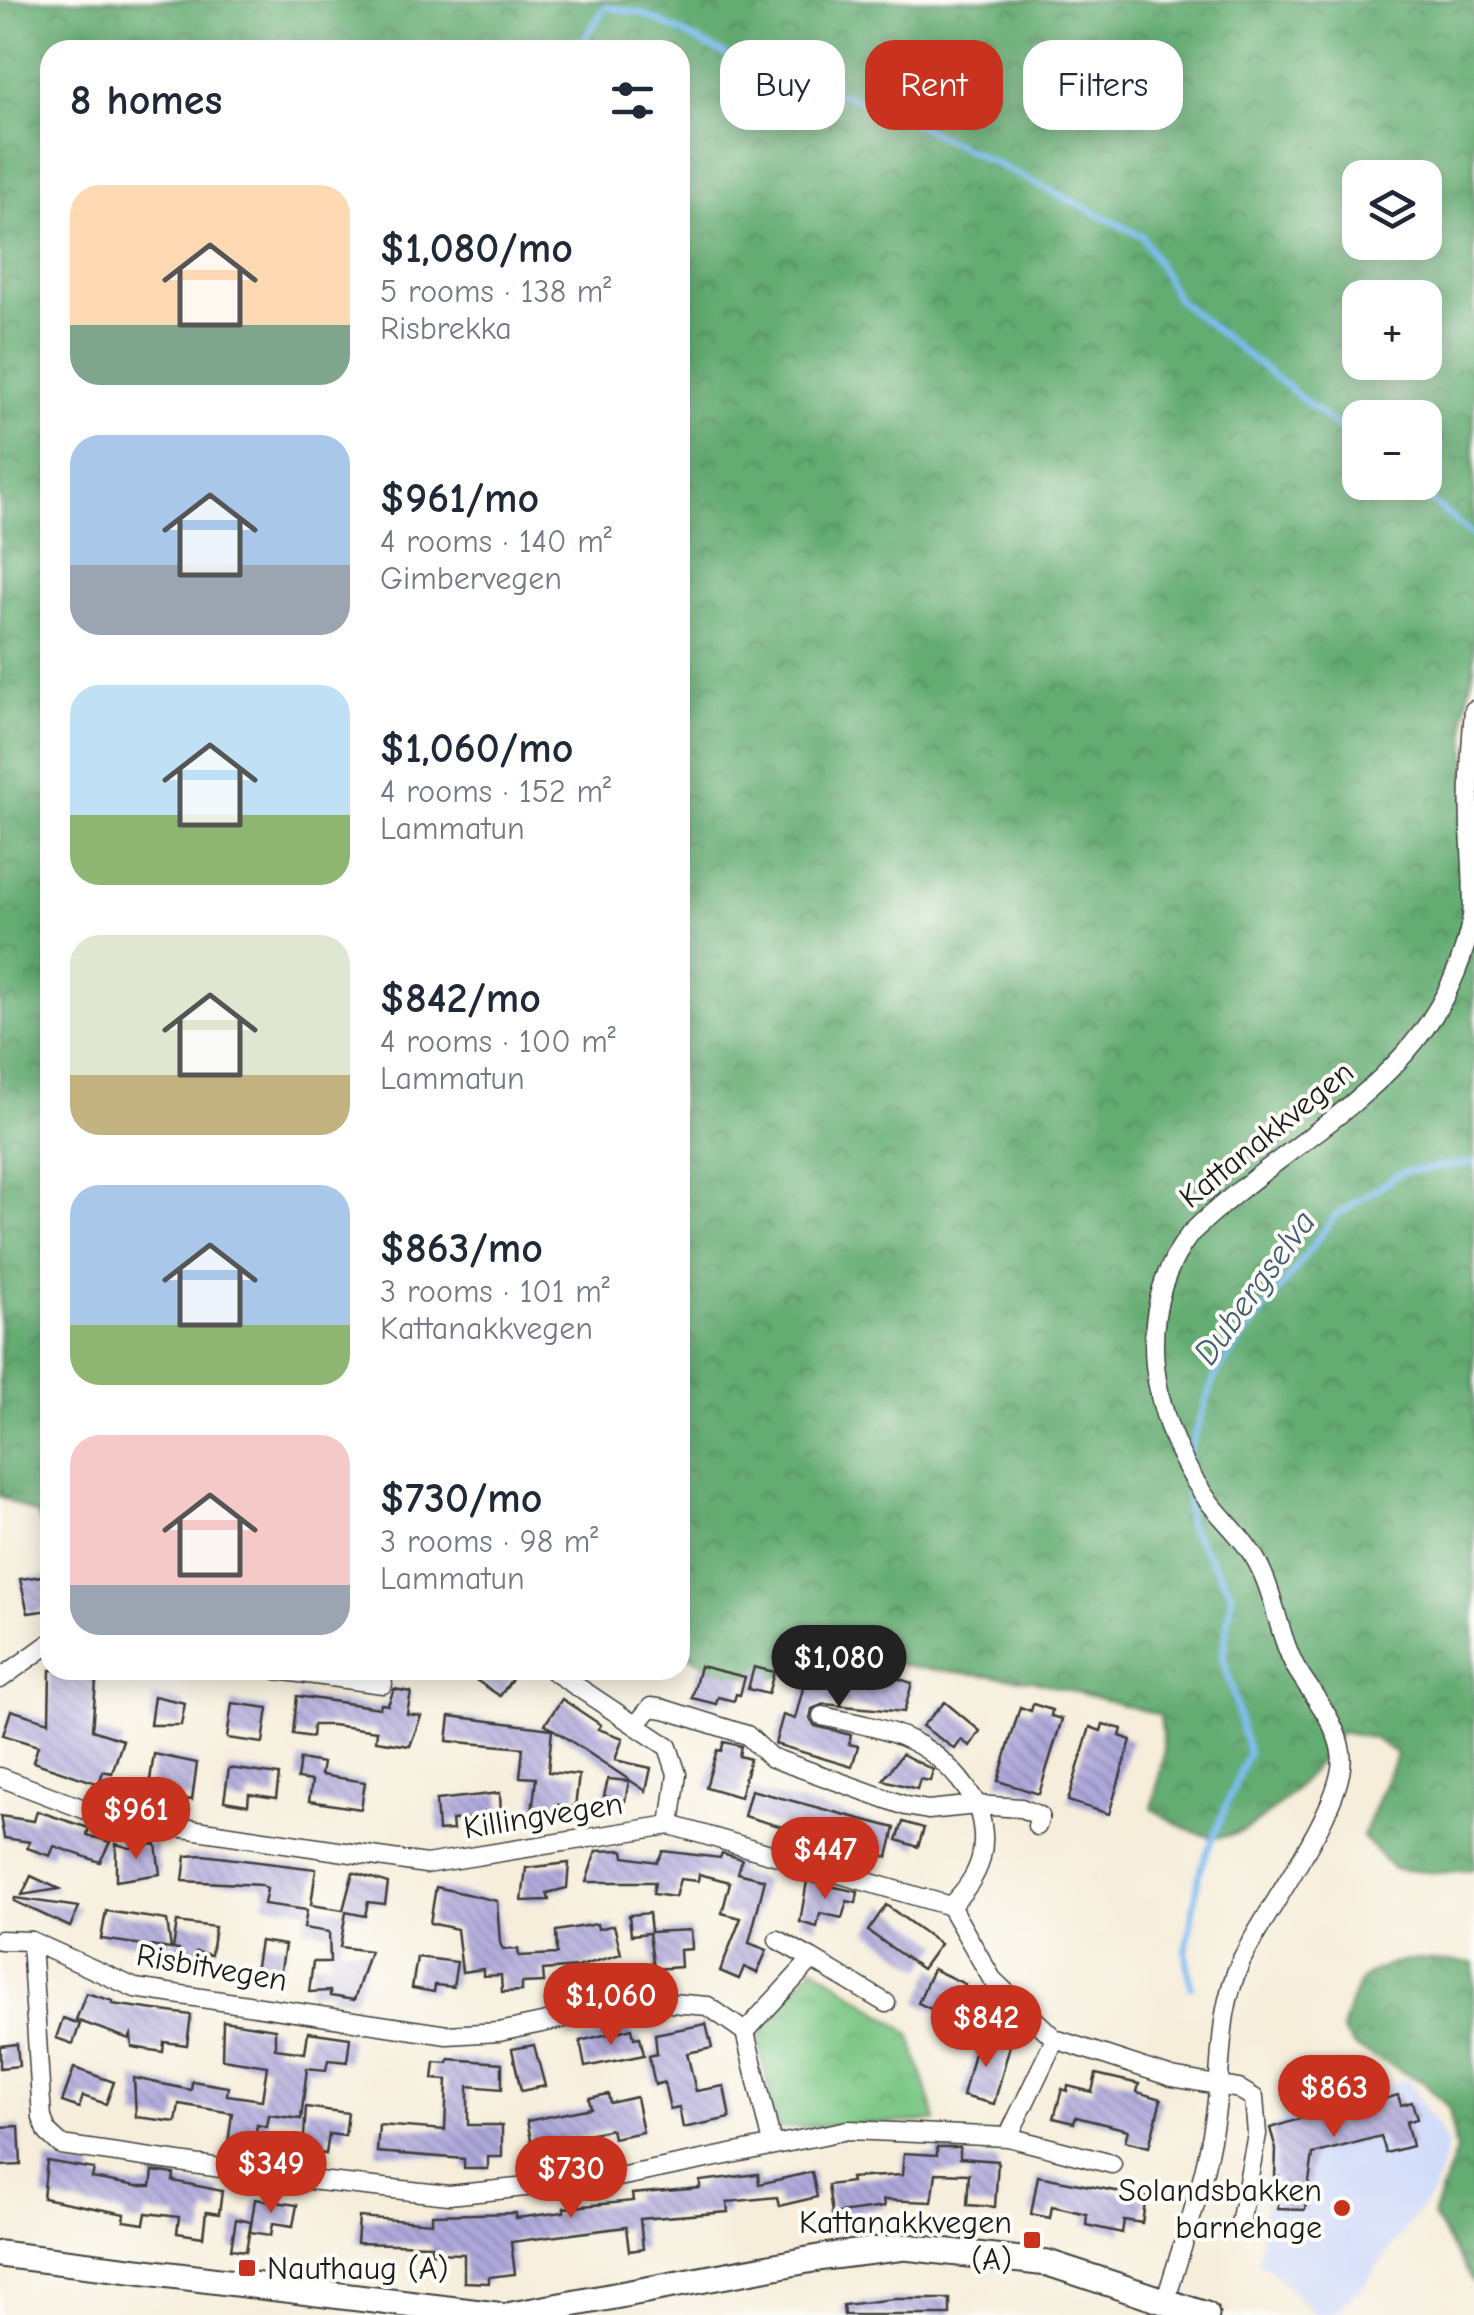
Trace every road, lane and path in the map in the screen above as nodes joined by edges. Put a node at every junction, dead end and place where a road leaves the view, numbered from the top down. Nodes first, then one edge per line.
1 (1474, 710) edge
2 (40, 1650) edge
3 (0, 1679) edge
4 (353, 1680) edge
5 (567, 1680) edge
6 (383, 1684) dead end
7 (822, 1716) dead end
8 (636, 1725) junction
9 (0, 1777) edge
10 (977, 1805) junction
11 (670, 1824) junction
12 (1037, 1826) dead end
13 (950, 1906) junction
14 (0, 1940) edge
15 (778, 1940) dead end
16 (31, 1941) junction
17 (812, 1959) junction
18 (886, 2003) dead end
19 (745, 2032) junction
20 (1055, 2039) junction
21 (1215, 2087) junction
22 (1008, 2137) junction
23 (772, 2144) junction
24 (1112, 2164) dead end
25 (1240, 2224) dead end
26 (0, 2254) edge
27 (1166, 2299) junction
28 (406, 2310) edge
29 (496, 2315) edge
30 (512, 2315) edge
31 (1206, 2315) edge

1 - 21 street, Kattanakkvegen
2 - 3 street
4 - 6 street
5 - 8 street
7 - 10 street
8 - 10 street
8 - 11 street, Killingvegen
9 - 11 street, Killingvegen
10 - 12 street
10 - 13 street
11 - 13 street, Killingvegen
13 - 20 street
14 - 16 street, Risbitvegen
15 - 17 street
16 - 19 street, Risbitvegen
16 - 23 street
17 - 18 street
17 - 19 street
19 - 23 street
20 - 21 street
20 - 22 street
21 - 25 street
21 - 27 street, Kattanakkvegen
22 - 23 street
22 - 24 street
26 - 28 main road
27 - 30 main road
27 - 31 main road
28 - 29 main road

